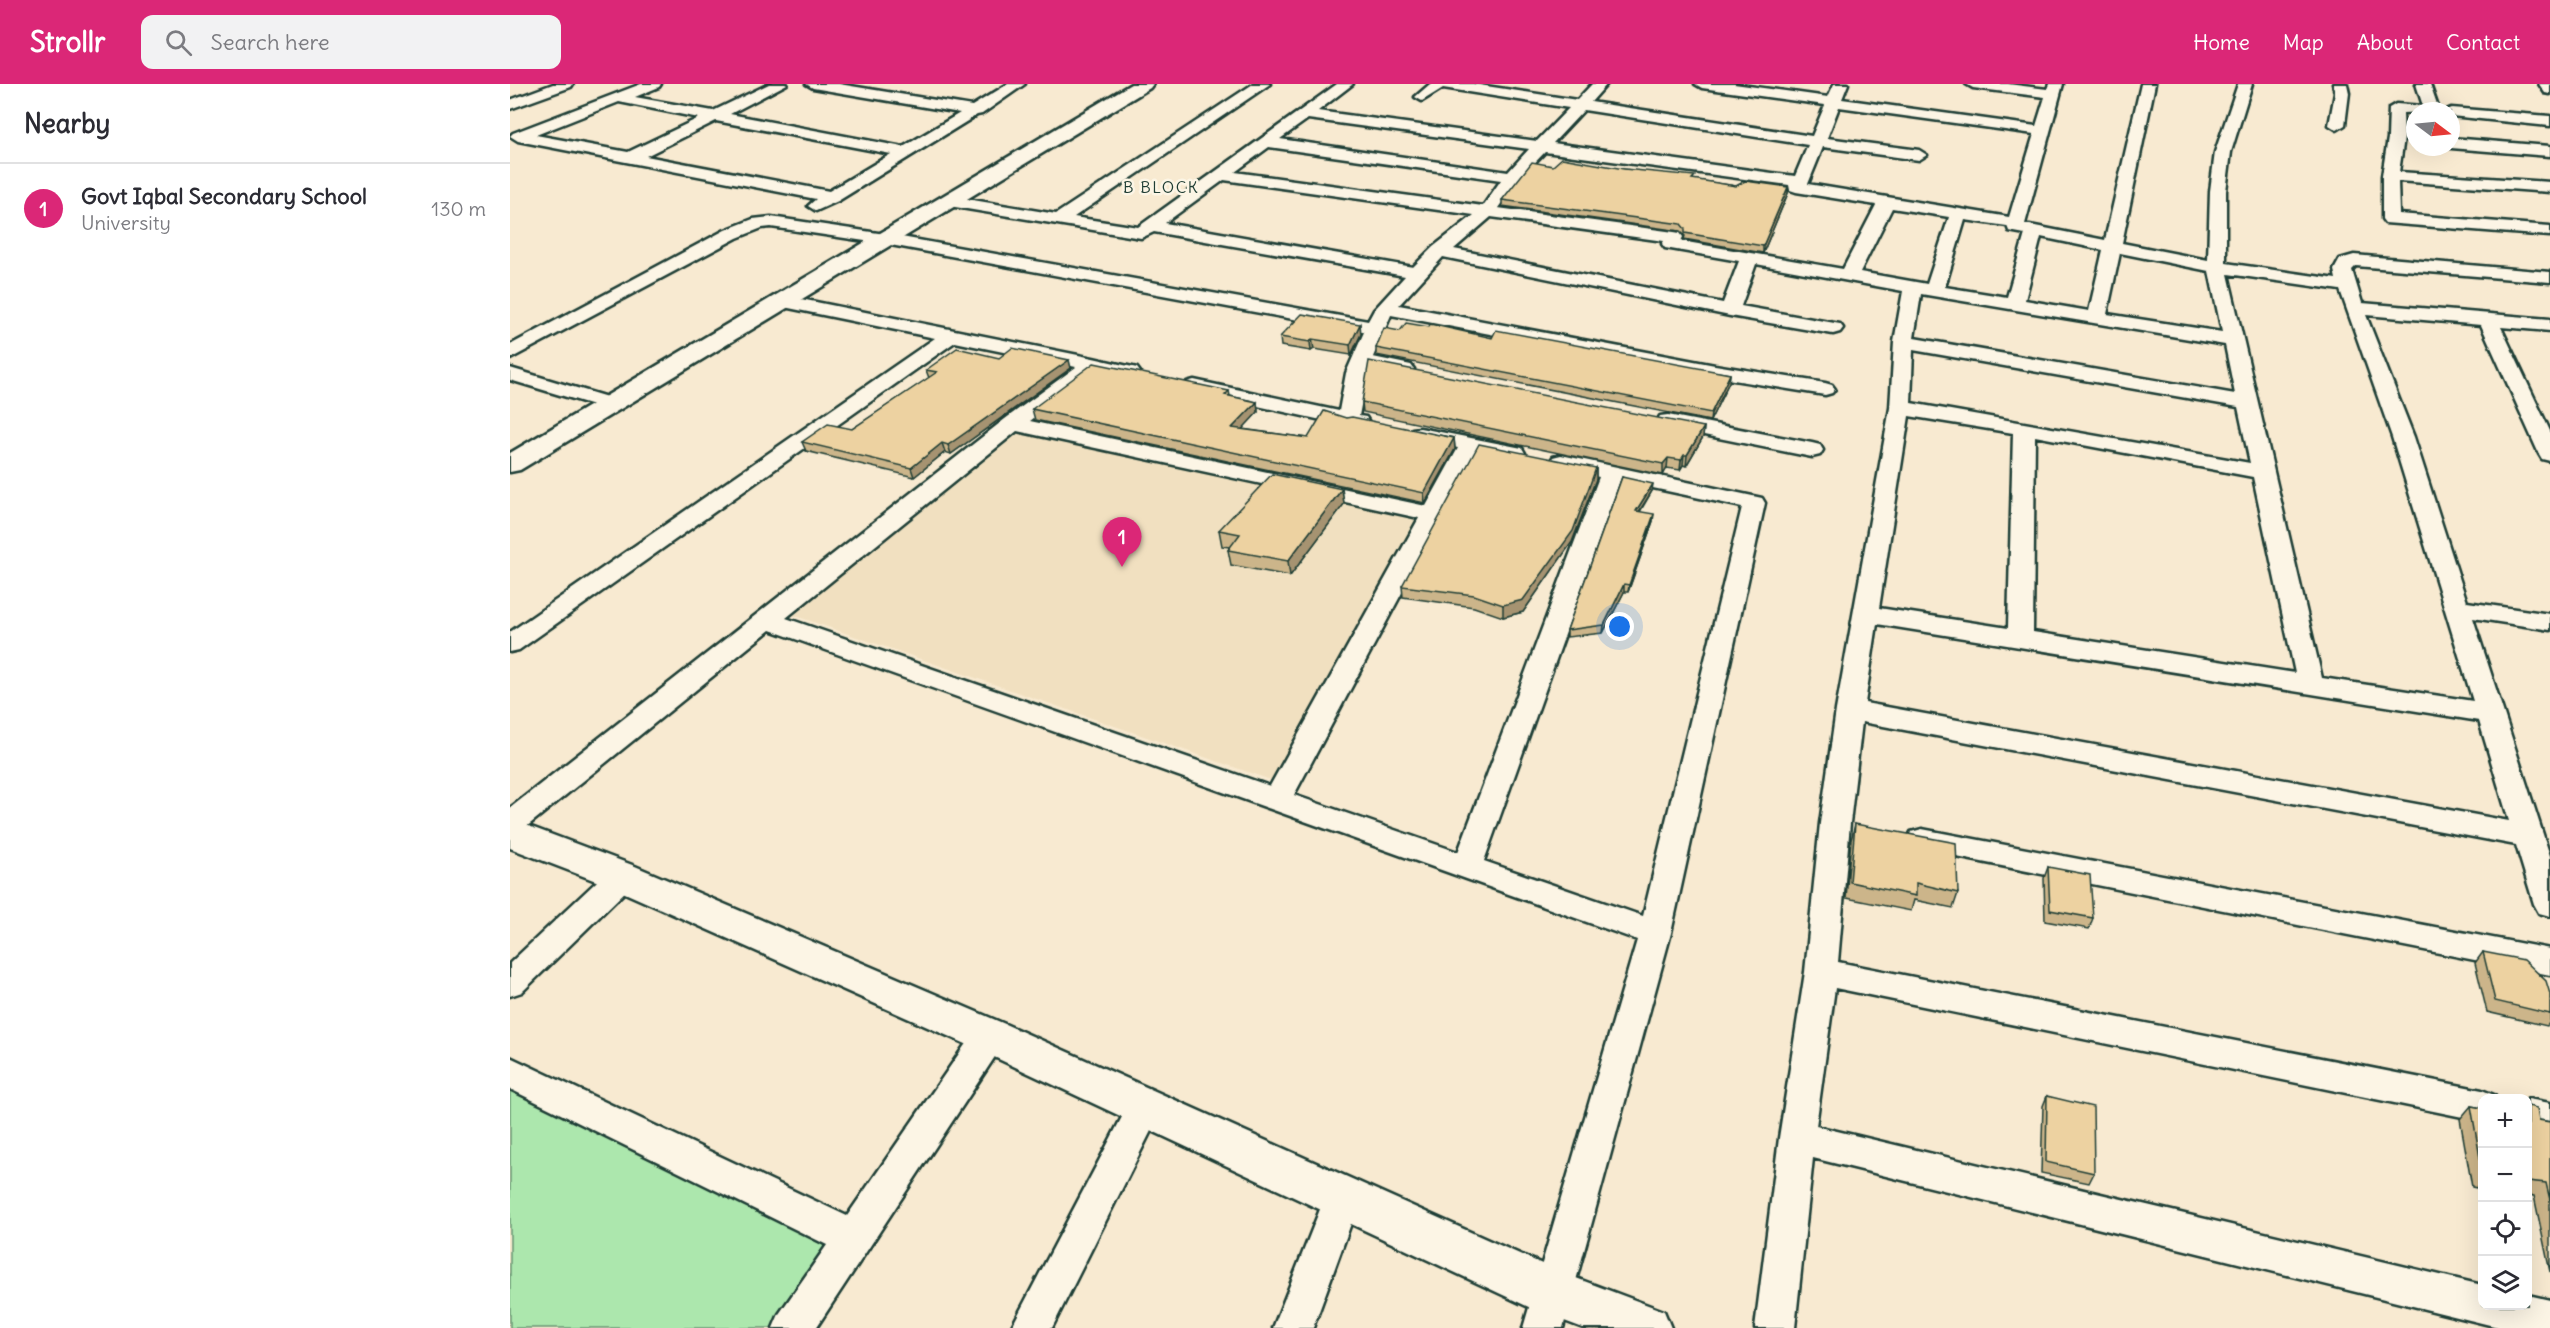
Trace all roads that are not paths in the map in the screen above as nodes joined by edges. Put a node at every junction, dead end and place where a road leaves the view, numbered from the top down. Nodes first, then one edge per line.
1 (654, 84) edge
2 (780, 84) edge
3 (813, 84) edge
4 (1017, 84) edge
5 (1263, 84) edge
6 (1346, 84) edge
7 (1439, 84) edge
8 (1445, 84) edge
9 (1600, 84) edge
10 (1702, 84) edge
11 (1841, 84) edge
12 (1973, 84) edge
13 (2148, 84) edge
14 (2245, 84) edge
15 (2340, 84) edge
16 (2423, 84) edge
17 (2546, 84) edge
18 (560, 85) edge
19 (1138, 85) edge
20 (2055, 89) edge
21 (2550, 90) edge
22 (1422, 97) dead end
23 (619, 98) junction
24 (2430, 102) edge
25 (1832, 103) junction
26 (1582, 104) junction
27 (510, 105) edge
28 (2406, 109) edge
29 (977, 111) junction
30 (2460, 113) edge
31 (1305, 114) junction
32 (717, 117) junction
33 (2550, 121) edge
34 (2337, 125) dead end
35 (2043, 130) junction
36 (515, 138) edge
37 (2396, 138) junction
38 (2406, 139) edge
39 (1816, 141) junction
40 (1266, 142) junction
41 (2460, 144) edge
42 (1544, 146) junction
43 (2550, 151) edge
44 (905, 152) junction
45 (1918, 155) dead end
46 (631, 157) junction
47 (1221, 175) junction
48 (2390, 176) junction
49 (1512, 177) junction
50 (1801, 182) junction
51 (2550, 187) edge
52 (832, 197) junction
53 (948, 201) junction
54 (1886, 202) junction
55 (1486, 213) junction
56 (1959, 213) junction
57 (1058, 220) junction
58 (2017, 223) junction
59 (787, 224) junction
60 (1150, 226) junction
61 (2550, 231) edge
62 (2034, 232) junction
63 (885, 239) junction
64 (2111, 247) junction
65 (1439, 251) junction
66 (1749, 258) junction
67 (2217, 267) junction
68 (1417, 273) junction
69 (1849, 276) junction
70 (2550, 277) edge
71 (1924, 289) junction
72 (2351, 297) junction
73 (781, 301) junction
74 (2015, 304) junction
75 (1386, 308) junction
76 (1730, 310) junction
77 (2097, 318) junction
78 (2488, 319) junction
79 (2550, 325) edge
80 (1375, 328) junction
81 (1833, 328) dead end
82 (953, 335) junction
83 (2232, 340) junction
84 (1904, 342) junction
85 (510, 353) edge
86 (1361, 361) junction
87 (1092, 364) junction
88 (1419, 372) edge
89 (510, 374) edge
90 (1150, 377) edge
91 (1174, 382) edge
92 (1825, 389) dead end
93 (2246, 402) junction
94 (610, 404) junction
95 (1900, 408) junction
96 (1650, 418) edge
97 (1348, 420) junction
98 (1013, 424) junction
99 (1382, 426) edge
100 (2024, 428) junction
101 (1404, 430) edge
102 (1471, 444) junction
103 (1812, 450) dead end
104 (2550, 454) edge
105 (510, 464) edge
106 (2262, 472) junction
107 (1612, 473) junction
108 (1433, 513) junction
109 (2456, 608) junction
110 (1866, 614) junction
111 (766, 620) junction
112 (2550, 622) edge
113 (2020, 640) junction
114 (510, 644) edge
115 (2311, 686) junction
116 (1850, 710) junction
117 (2489, 713) junction
118 (1277, 800) junction
119 (510, 824) edge
120 (510, 833) edge
121 (1894, 835) edge
122 (2528, 836) junction
123 (1467, 867) junction
124 (622, 876) junction
125 (2550, 904) edge
126 (1655, 933) junction
127 (2550, 963) edge
128 (1821, 972) junction
129 (510, 983) edge
130 (990, 1036) junction
131 (510, 1072) edge
132 (2478, 1105) edge
133 (1145, 1107) junction
134 (2532, 1116) edge
135 (2550, 1119) edge
136 (1797, 1138) junction
137 (1343, 1196) junction
138 (852, 1238) junction
139 (2478, 1303) edge
140 (2511, 1310) edge
141 (1547, 1311) edge
142 (2550, 1320) edge
143 (793, 1328) edge
144 (1031, 1328) edge
145 (1293, 1328) edge
146 (1647, 1328) edge
147 (1775, 1328) edge

1 - 23 street
2 - 32 street
3 - 29 street
4 - 29 street
5 - 57 street
6 - 31 street
7 - 22 street
8 - 26 street
9 - 26 street
10 - 25 street
11 - 25 street
12 - 20 street
13 - 64 street
14 - 67 street
15 - 34 street
16 - 24 street
17 - 21 street
18 - 27 street
19 - 53 street
20 - 35 street
23 - 32 street
23 - 36 street
25 - 35 street
25 - 39 street
26 - 39 street
26 - 42 street
28 - 37 street
29 - 44 street
30 - 33 street
31 - 40 street
31 - 42 street
32 - 44 street
32 - 46 street
35 - 58 street
36 - 46 street
37 - 38 street
37 - 48 street
39 - 45 street
39 - 50 street
40 - 47 street
40 - 49 street
41 - 43 street
42 - 49 street
42 - 50 street
44 - 52 street
46 - 52 street
47 - 55 street
47 - 60 street
48 - 51 street
48 - 61 street
49 - 55 street
50 - 54 street
52 - 59 street
53 - 57 street
53 - 63 street
54 - 56 street
54 - 69 street
55 - 65 street
55 - 66 street
56 - 58 street
56 - 71 street
57 - 60 street
58 - 62 street
59 - 63 street
59 - 85 street
60 - 68 street
62 - 64 street
62 - 74 street
63 - 73 street
63 - 80 street
64 - 67 street
64 - 77 street
65 - 68 street
65 - 76 street
66 - 69 street
66 - 76 street
67 - 72 street
67 - 83 street
68 - 75 street
69 - 71 street
70 - 72 street
71 - 74 street
71 - 84 street
72 - 78 street
72 - 109 street
73 - 82 street
73 - 94 street
74 - 77 street
75 - 80 street
75 - 92 street
76 - 81 street
77 - 83 street
78 - 79 street
78 - 104 street
80 - 86 street
82 - 87 street
82 - 114 street
83 - 93 street
84 - 93 street
84 - 95 street
86 - 88 street
86 - 97 street
87 - 90 street
87 - 98 street
89 - 94 street
91 - 97 street
93 - 106 street
94 - 105 street
95 - 100 street
95 - 110 street
96 - 103 street
97 - 99 street
98 - 108 street
98 - 111 street
100 - 106 street
100 - 113 street
101 - 102 street
102 - 107 street
102 - 108 street
106 - 115 street
107 - 123 street
107 - 126 street
108 - 118 street
109 - 112 street
109 - 117 street
110 - 113 street
110 - 116 street
111 - 118 street
111 - 119 street
113 - 115 street
115 - 117 street
116 - 122 street
116 - 128 street
117 - 122 street
118 - 123 street
120 - 124 street
121 - 127 street
122 - 125 street
123 - 126 street
124 - 129 street
124 - 130 street
126 - 141 street
128 - 132 street
128 - 136 street
130 - 133 street
130 - 138 street
131 - 138 street
133 - 137 street
133 - 144 street
134 - 135 street
136 - 139 street
136 - 147 street
137 - 141 street
137 - 145 street
138 - 143 street
140 - 142 street
141 - 146 street

